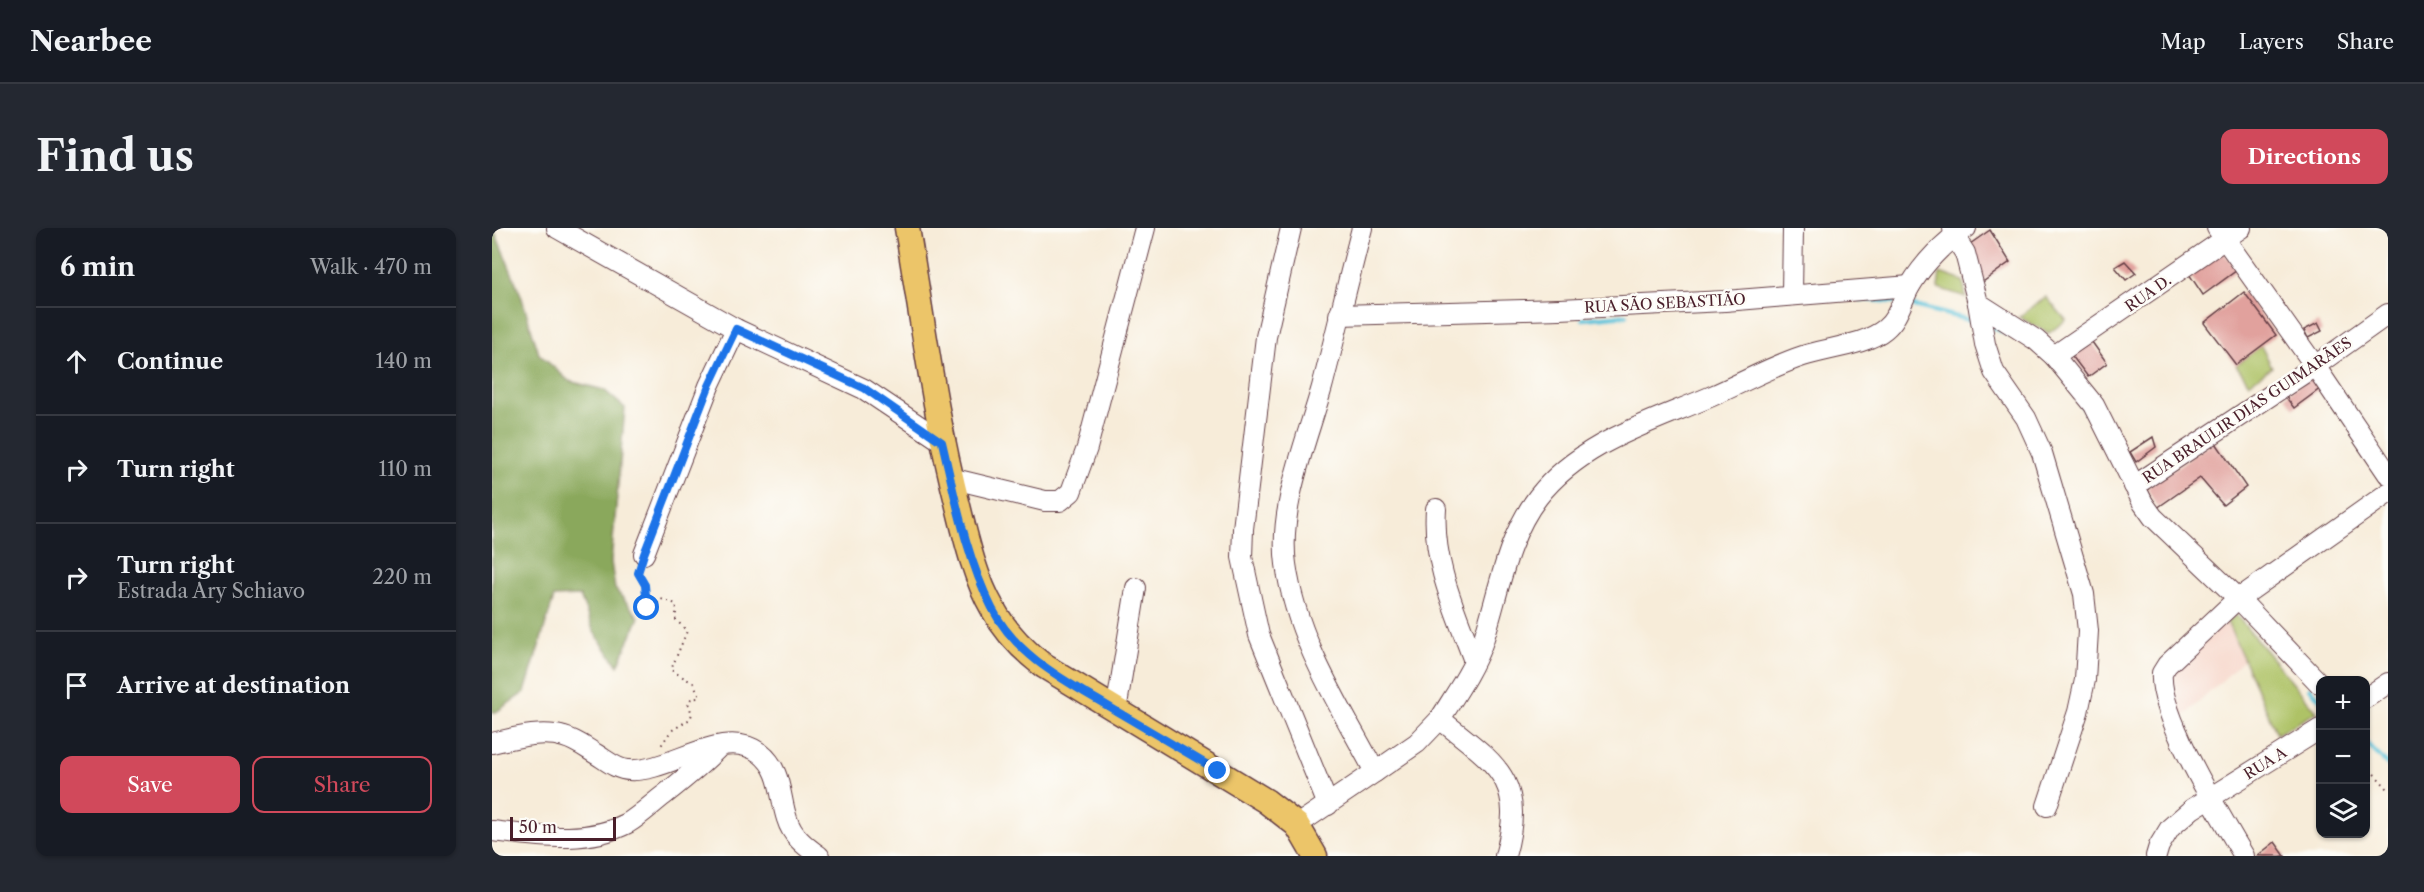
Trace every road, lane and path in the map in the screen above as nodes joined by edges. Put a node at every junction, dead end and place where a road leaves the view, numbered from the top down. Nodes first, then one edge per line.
1 (557, 228) edge
2 (907, 228) edge
3 (1145, 228) edge
4 (1291, 228) edge
5 (1362, 228) edge
6 (1792, 228) edge
7 (2241, 228) edge
8 (1961, 230) edge
9 (2221, 234) edge
10 (1907, 291) junction
11 (1792, 294) junction
12 (1979, 310) junction
13 (2388, 314) edge
14 (1339, 315) junction
15 (736, 329) junction
16 (2054, 356) junction
17 (2314, 366) junction
18 (942, 442) junction
19 (2388, 474) edge
20 (950, 478) junction
21 (2134, 486) junction
22 (2388, 493) edge
23 (1436, 509) dead end
24 (644, 554) joint
25 (1136, 588) dead end
26 (2233, 603) junction
27 (1474, 662) junction
28 (2316, 680) edge
29 (2388, 683) edge
30 (2370, 695) edge
31 (1116, 711) junction
32 (1440, 719) junction
33 (2318, 730) edge
34 (492, 743) edge
35 (722, 745) junction
36 (654, 767) junction
37 (2370, 769) edge
38 (1375, 772) junction
39 (2388, 789) edge
40 (2210, 797) junction
41 (1328, 805) junction
42 (2047, 806) dead end
43 (1297, 825) junction
44 (492, 831) edge
45 (819, 856) edge
46 (1315, 856) edge
47 (1505, 856) edge
48 (2156, 856) edge
49 (2244, 856) edge

1 - 15 street
2 - 18 main road
3 - 20 street
4 - 41 street
5 - 14 street
6 - 11 street
7 - 9 street, RUA D.
8 - 10 street
8 - 12 street
9 - 16 street, RUA D.
9 - 17 street
10 - 11 street, RUA SÃO SEBASTIÃO
10 - 27 street
11 - 14 street, RUA SÃO SEBASTIÃO
12 - 16 street
12 - 42 street
13 - 17 street, RUA BRAULIR DIAS GUIMARÃES
14 - 38 street
15 - 18 street
15 - 24 street
16 - 21 street
17 - 19 street
17 - 21 street, RUA BRAULIR DIAS GUIMARÃES
18 - 20 main road
20 - 31 main road
21 - 26 street
22 - 26 street
23 - 27 street
24 - 36 path
25 - 31 street
26 - 28 street
26 - 40 street
27 - 32 street
29 - 30 street
31 - 43 main road
32 - 38 street
32 - 47 street
33 - 40 street, RUA A
34 - 36 street
35 - 36 street
35 - 44 street
35 - 45 street
37 - 39 path
38 - 41 street
40 - 48 street, RUA A
40 - 49 street
41 - 43 street
43 - 46 main road

